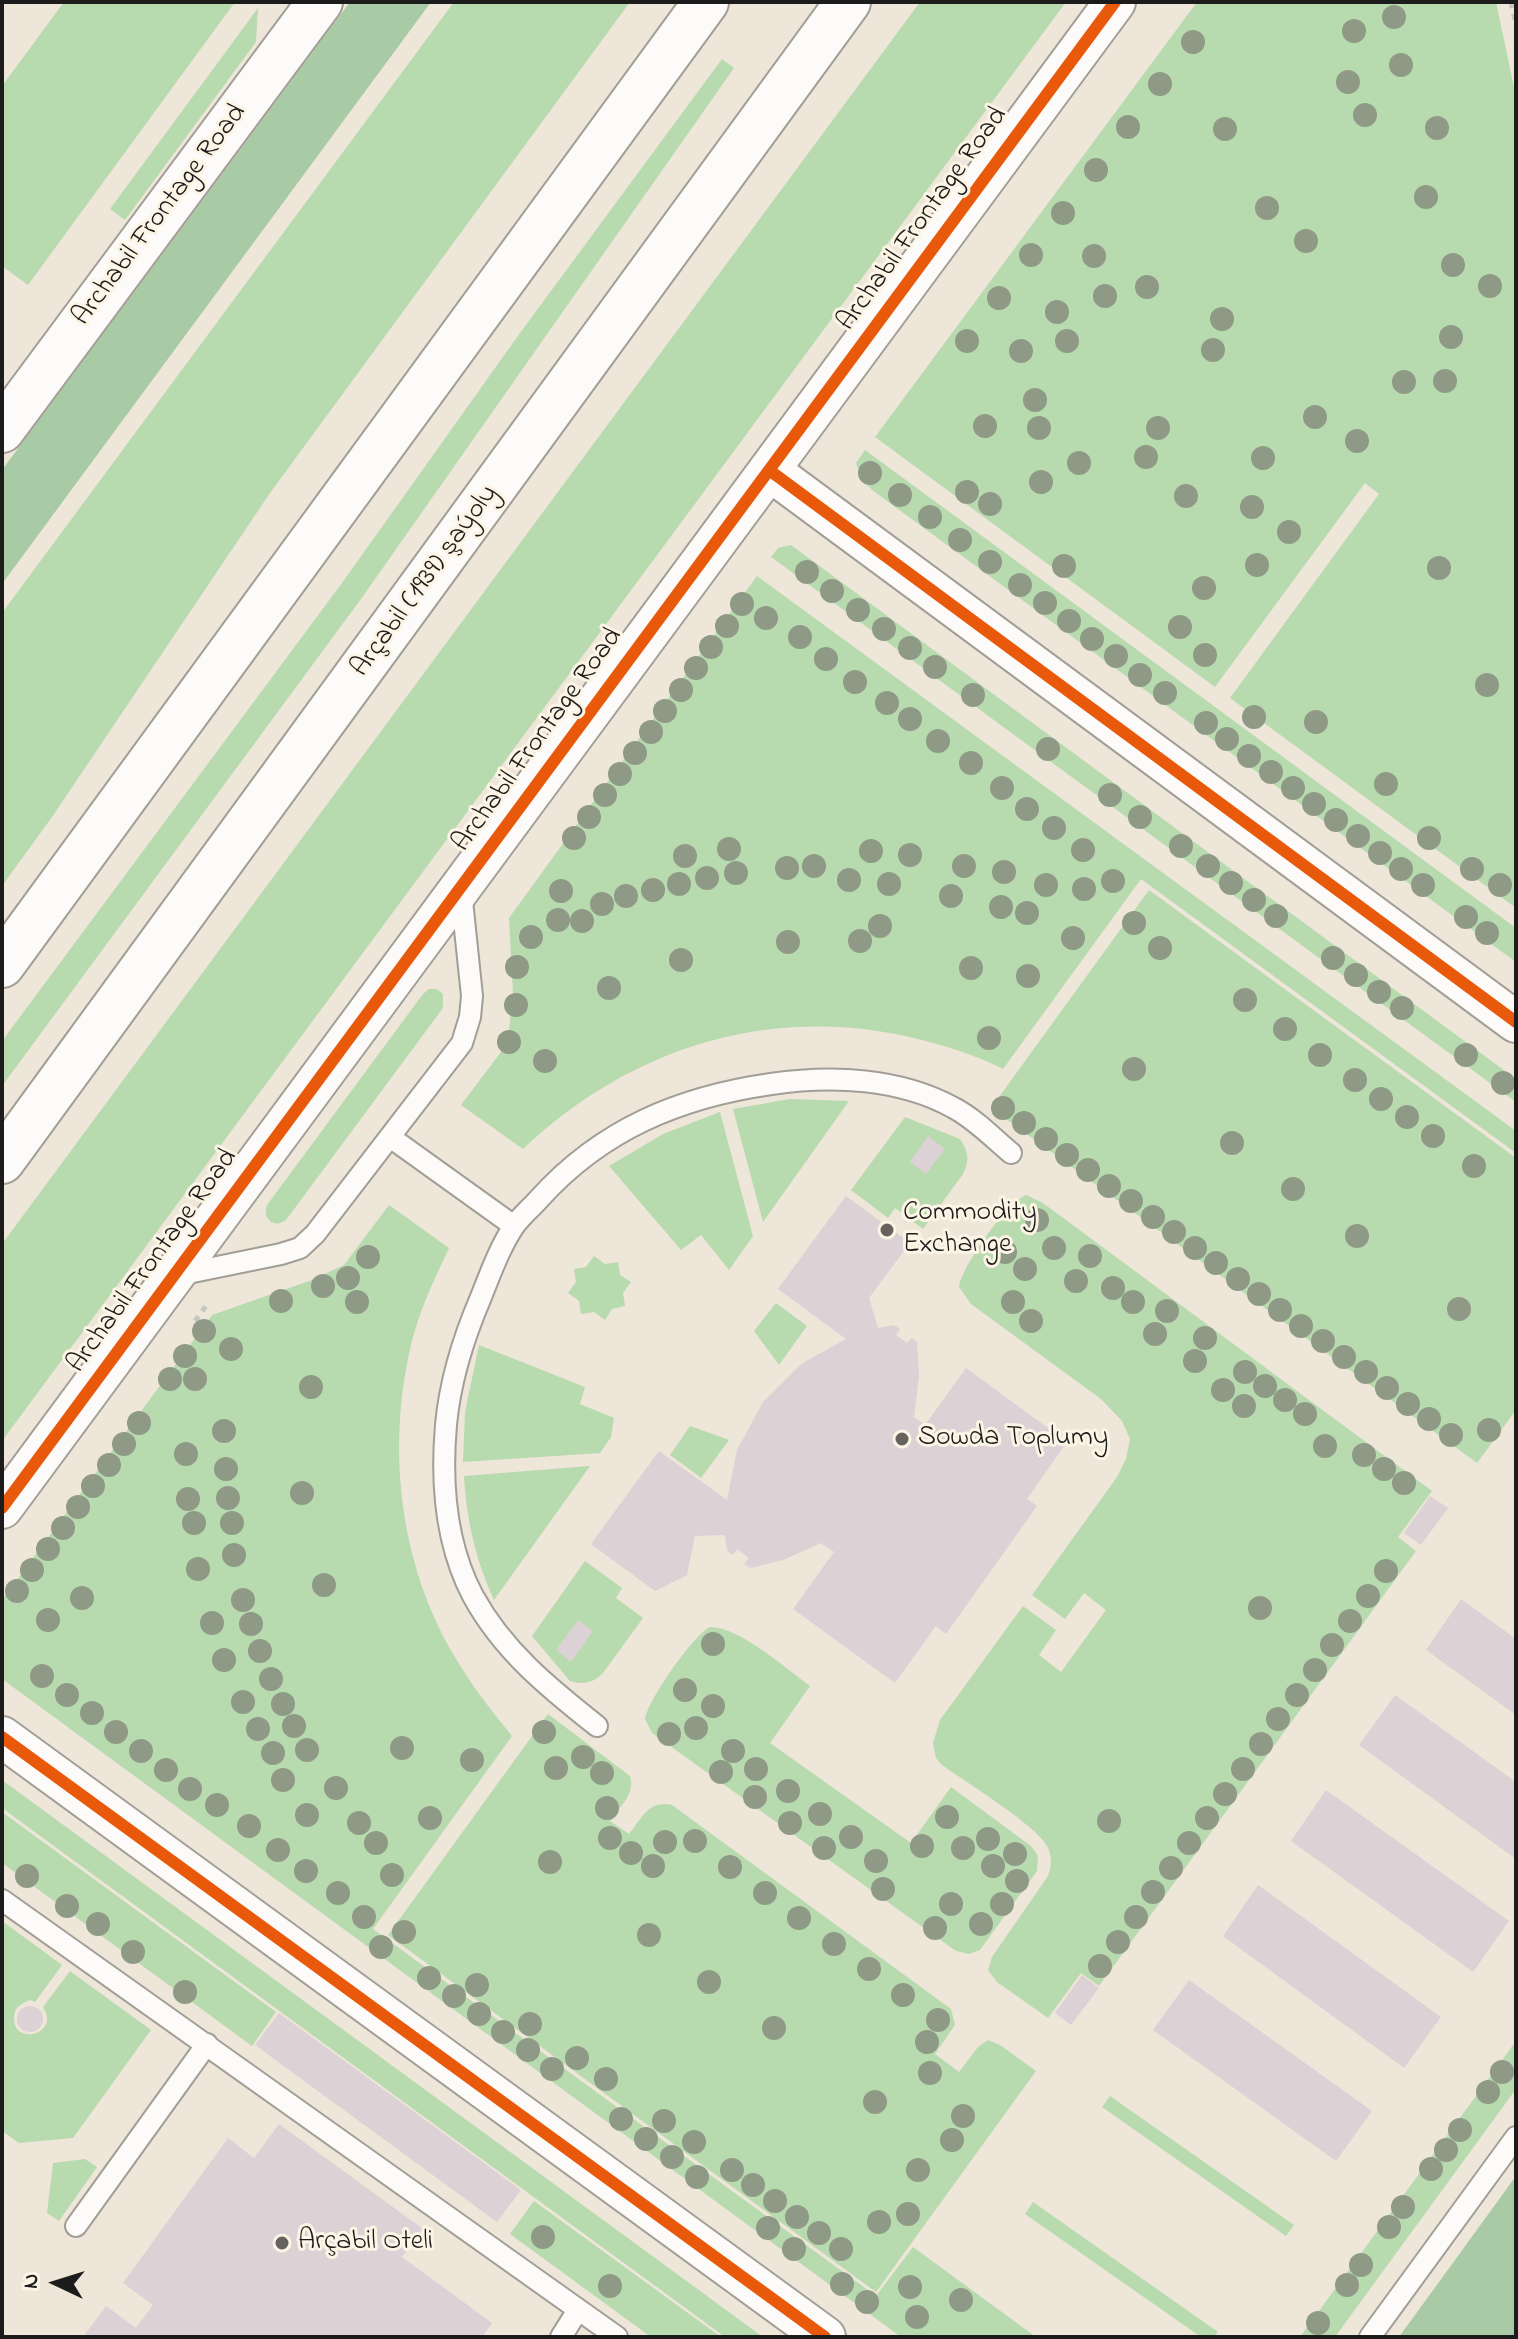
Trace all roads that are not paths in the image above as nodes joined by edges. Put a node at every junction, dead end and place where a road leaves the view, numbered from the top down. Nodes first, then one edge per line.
1 (320, 2) edge
2 (848, 2) edge
3 (1115, 2) edge
4 (703, 5) edge
5 (2, 430) edge
6 (769, 470) junction
7 (461, 888) junction
8 (2, 965) edge
9 (1516, 1022) edge
10 (390, 1137) junction
11 (1011, 1153) dead end
12 (2, 1161) edge
13 (514, 1226) junction
14 (174, 1276) junction
15 (2, 1508) edge
16 (597, 1726) dead end
17 (2, 1737) edge
18 (2, 1900) edge
19 (207, 2044) junction
20 (1516, 2137) edge
21 (76, 2226) dead end
22 (578, 2310) junction
23 (561, 2337) edge
24 (617, 2337) edge
25 (825, 2337) edge
26 (1370, 2337) edge

1 - 5 main road, Archabil Frontage Road
2 - 12 main road, Arçabil (1939) şaýoly
3 - 6 street, Archabil Frontage Road
4 - 8 main road
6 - 7 street, Archabil Frontage Road
6 - 9 street
7 - 10 lane
7 - 14 street, Archabil Frontage Road
10 - 13 lane
10 - 14 lane
11 - 13 lane
13 - 16 lane
14 - 15 street, Archabil Frontage Road
17 - 25 street
18 - 19 lane
19 - 21 lane
19 - 22 lane
20 - 26 lane
22 - 23 lane
22 - 24 lane

